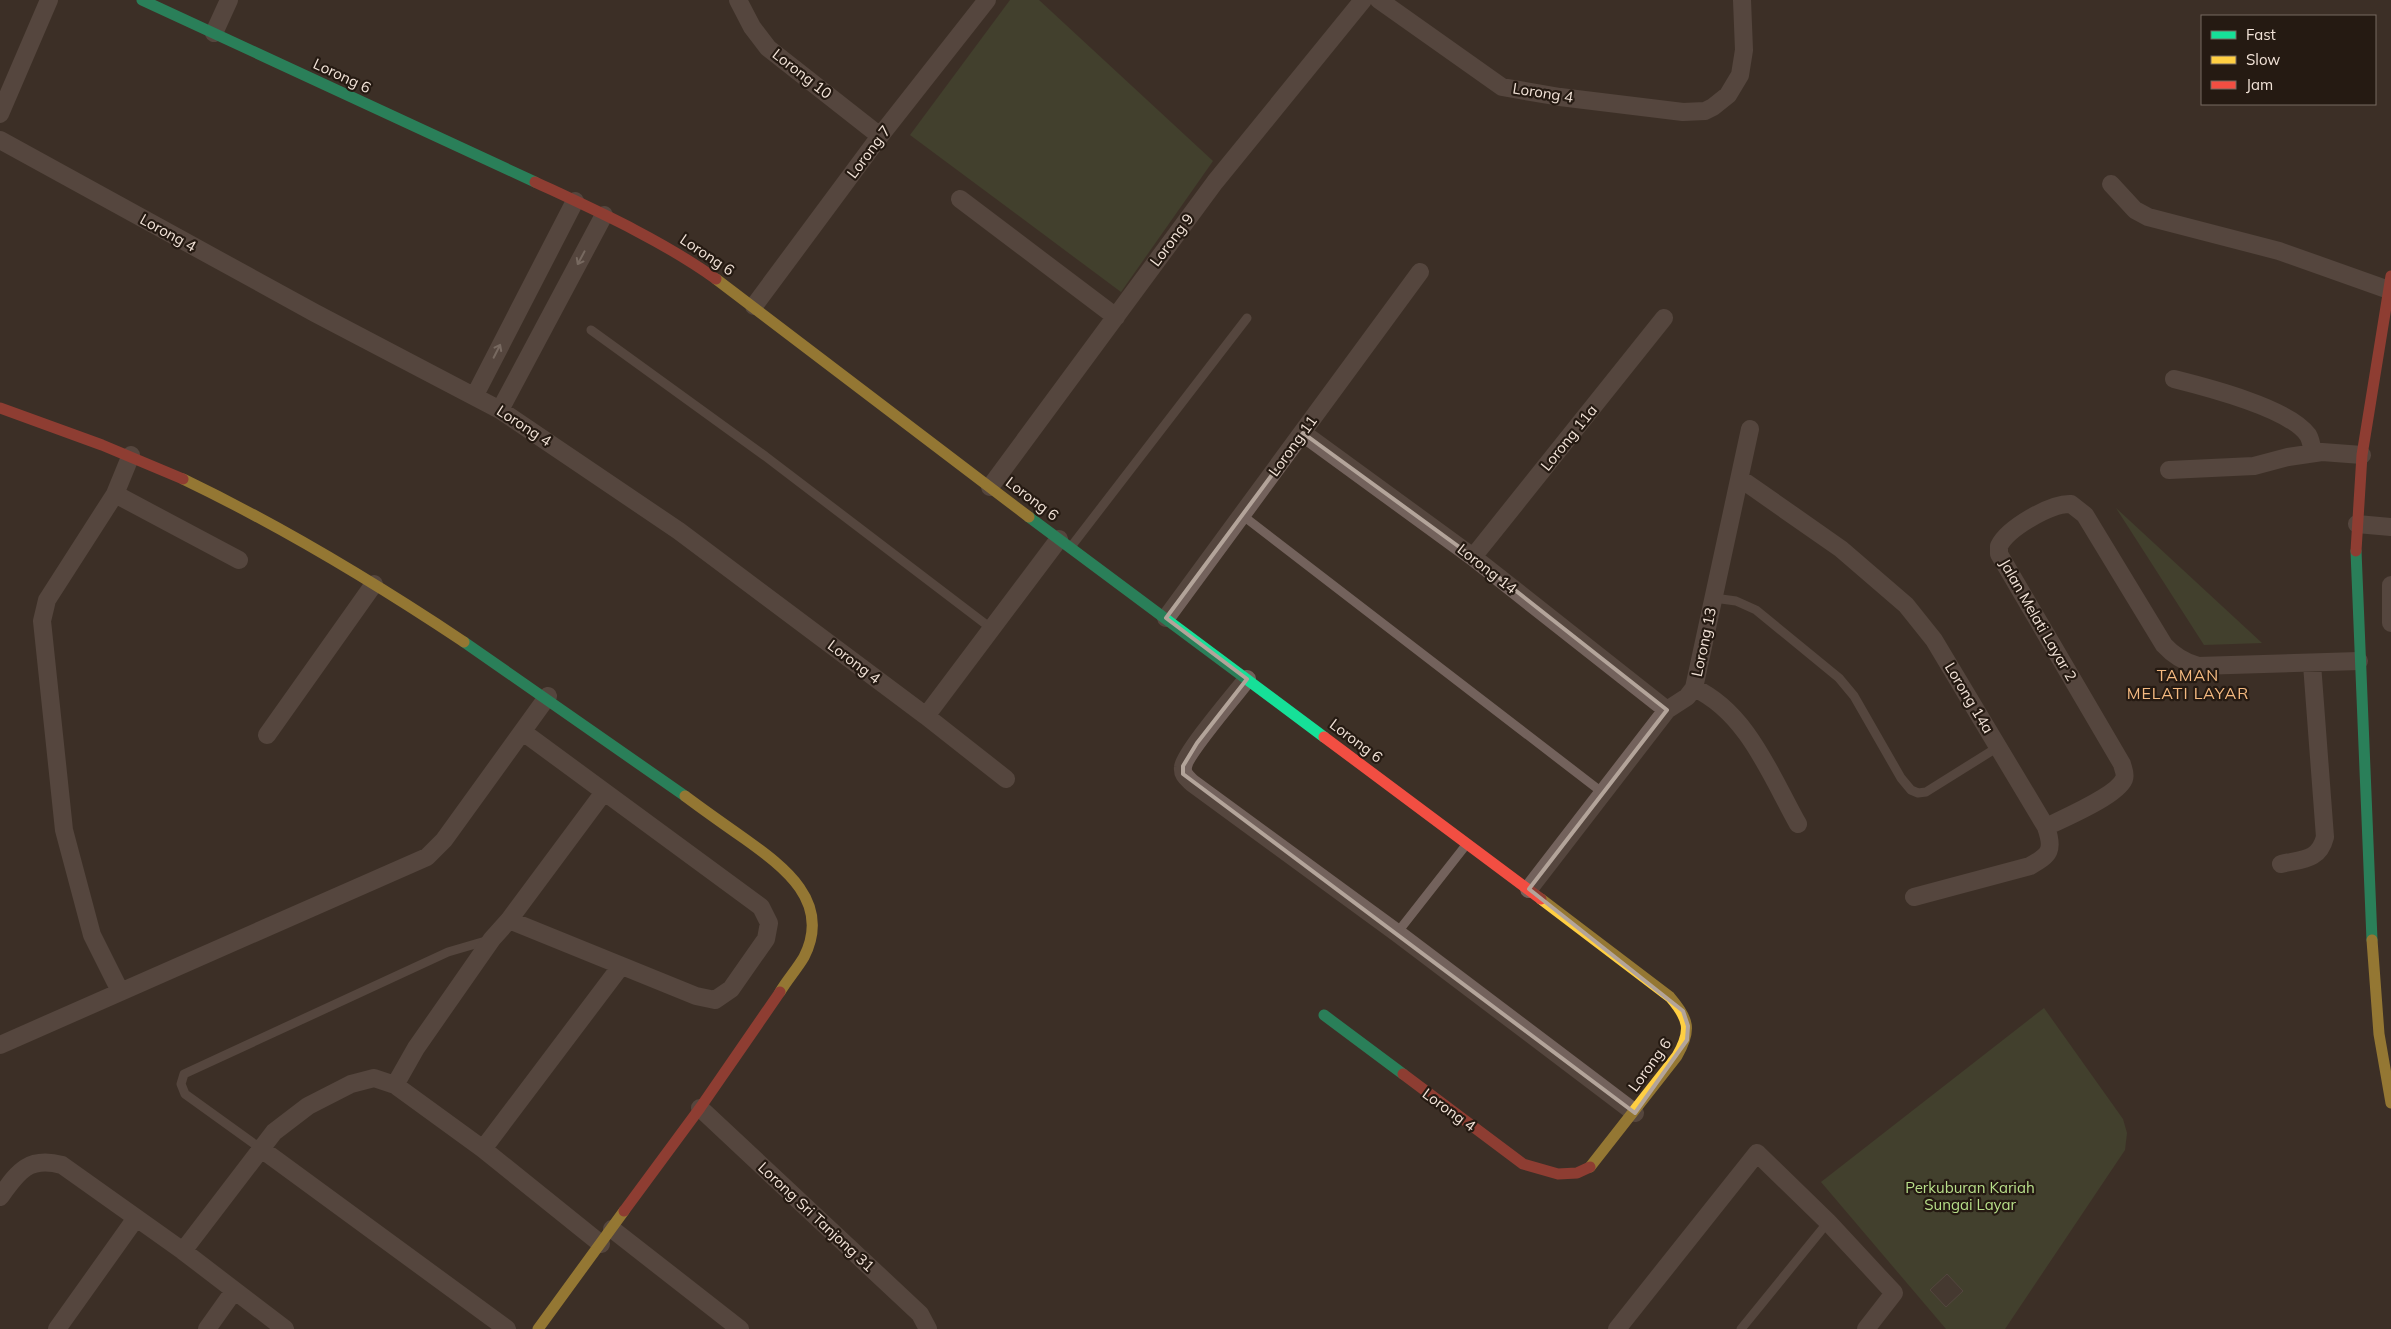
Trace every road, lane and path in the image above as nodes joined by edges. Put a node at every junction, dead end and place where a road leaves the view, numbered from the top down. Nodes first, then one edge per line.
1 (49, 0) edge
2 (142, 0) edge
3 (229, 0) edge
4 (738, 0) edge
5 (987, 0) edge
6 (1362, 0) edge
7 (1379, 0) edge
8 (1742, 0) edge
9 (214, 34) junction
10 (0, 114) edge
11 (880, 136) junction
12 (0, 140) edge
13 (2111, 184) dead end
14 (960, 199) dead end
15 (574, 201) junction
16 (604, 215) junction
17 (1420, 272) dead end
18 (2390, 283) edge
19 (754, 306) junction
20 (1116, 317) junction
21 (1247, 318) dead end
22 (1664, 318) dead end
23 (591, 330) dead end
24 (2174, 379) dead end
25 (475, 395) junction
26 (0, 408) edge
27 (500, 410) junction
28 (1750, 429) dead end
29 (1303, 433) junction
30 (2313, 453) junction
31 (131, 455) junction
32 (2362, 455) junction
33 (2168, 470) dead end
34 (1741, 479) junction
35 (990, 487) junction
36 (115, 494) junction
37 (1242, 515) junction
38 (2357, 524) junction
39 (2391, 527) edge
40 (1064, 543) junction
41 (1473, 558) junction
42 (239, 560) dead end
43 (374, 584) junction
44 (2391, 585) edge
45 (1714, 598) junction
46 (1166, 618) junction
47 (2391, 622) edge
48 (992, 629) junction
49 (2359, 662) junction
50 (2312, 664) junction
51 (1247, 679) junction
52 (1694, 688) junction
53 (548, 696) junction
54 (1668, 710) junction
55 (926, 716) junction
56 (523, 732) junction
57 (267, 735) dead end
58 (1998, 747) junction
59 (1006, 779) dead end
60 (604, 792) junction
61 (1602, 793) junction
62 (1798, 824) dead end
63 (2046, 827) junction
64 (1468, 843) junction
65 (2281, 864) dead end
66 (1529, 889) junction
67 (1914, 897) dead end
68 (508, 920) junction
69 (1397, 933) junction
70 (492, 939) junction
71 (621, 966) junction
72 (120, 991) junction
73 (1324, 1015) dead end
74 (0, 1045) edge
75 (395, 1085) junction
76 (2391, 1103) edge
77 (700, 1108) junction
78 (1635, 1113) junction
79 (260, 1148) junction
80 (483, 1150) junction
81 (1587, 1171) joint
82 (0, 1197) edge
83 (136, 1218) junction
84 (1828, 1222) junction
85 (612, 1229) junction
86 (600, 1244) junction
87 (183, 1251) junction
88 (234, 1291) junction
89 (57, 1329) edge
90 (206, 1329) edge
91 (285, 1329) edge
92 (507, 1329) edge
93 (539, 1329) edge
94 (740, 1329) edge
95 (928, 1329) edge
96 (1617, 1329) edge
97 (1741, 1329) edge
98 (1866, 1329) edge

1 - 10 street
2 - 9 street, Lorong 6
3 - 9 street
4 - 11 street, Lorong 10
5 - 11 street, Lorong 7
6 - 20 street, Lorong 9
7 - 8 street, Lorong 4
9 - 15 street, Lorong 6
11 - 19 street, Lorong 7
12 - 25 street, Lorong 4
13 - 18 street
14 - 20 street
15 - 16 street, Lorong 6
25 -> 15 street
16 - 19 street, Lorong 6
16 -> 27 street
17 - 29 street, Lorong 11
18 - 32 street
19 - 35 street, Lorong 6
20 - 35 street, Lorong 9
21 - 40 lane
22 - 41 street, Lorong 11a
23 - 48 lane
24 - 30 street
25 - 27 street, Lorong 4
26 - 31 street
27 - 55 street, Lorong 4
28 - 34 street, Lorong 13
29 - 37 street, Lorong 11
29 - 41 street, Lorong 14
30 - 32 street
30 - 33 street
31 - 36 street
31 - 43 street
32 - 38 street
34 - 45 street, Lorong 13
34 - 58 street, Lorong 14a
35 - 40 street, Lorong 6
36 - 42 street
36 - 72 street
37 - 46 street, Lorong 11
37 - 61 lane
38 - 39 street
38 - 49 street
40 - 46 street, Lorong 6
40 - 48 street
41 - 54 street, Lorong 14
43 - 53 street
43 - 57 street
44 - 47 street
45 - 52 street, Lorong 13
45 - 58 lane
46 - 51 street, Lorong 6
48 - 55 street
49 - 50 street, Jalan Melati Layar 2
49 - 76 street
50 - 63 street, Jalan Melati Layar 2
50 - 65 street
51 - 64 street, Lorong 6
51 - 69 street
52 - 54 street, Lorong 13
52 - 62 street
53 - 56 street
53 - 77 street
54 - 61 street, Lorong 13
55 - 59 street, Lorong 4
56 - 60 street
56 - 72 street
58 - 63 street, Lorong 14a
60 - 68 street
60 - 71 street
61 - 66 street, Lorong 13
63 - 67 street, Lorong 14a
64 - 66 street, Lorong 6
64 - 69 lane
66 - 78 street, Lorong 6
68 - 70 street
68 - 71 street
69 - 78 street
70 - 75 street
70 - 79 lane
71 - 80 street
72 - 74 street
73 - 81 street, Lorong 4
75 - 79 street
75 - 80 street
77 - 85 street
77 - 95 street, Lorong Sri Tanjong 31
78 - 81 street, Lorong 6
79 - 87 street
79 - 92 street
80 - 86 street
82 - 83 street
83 - 87 street
83 - 89 street
84 - 96 street
84 - 97 lane
84 - 98 street
85 - 86 street
85 - 94 street
86 - 93 street
87 - 88 street
88 - 90 street
88 - 91 street

